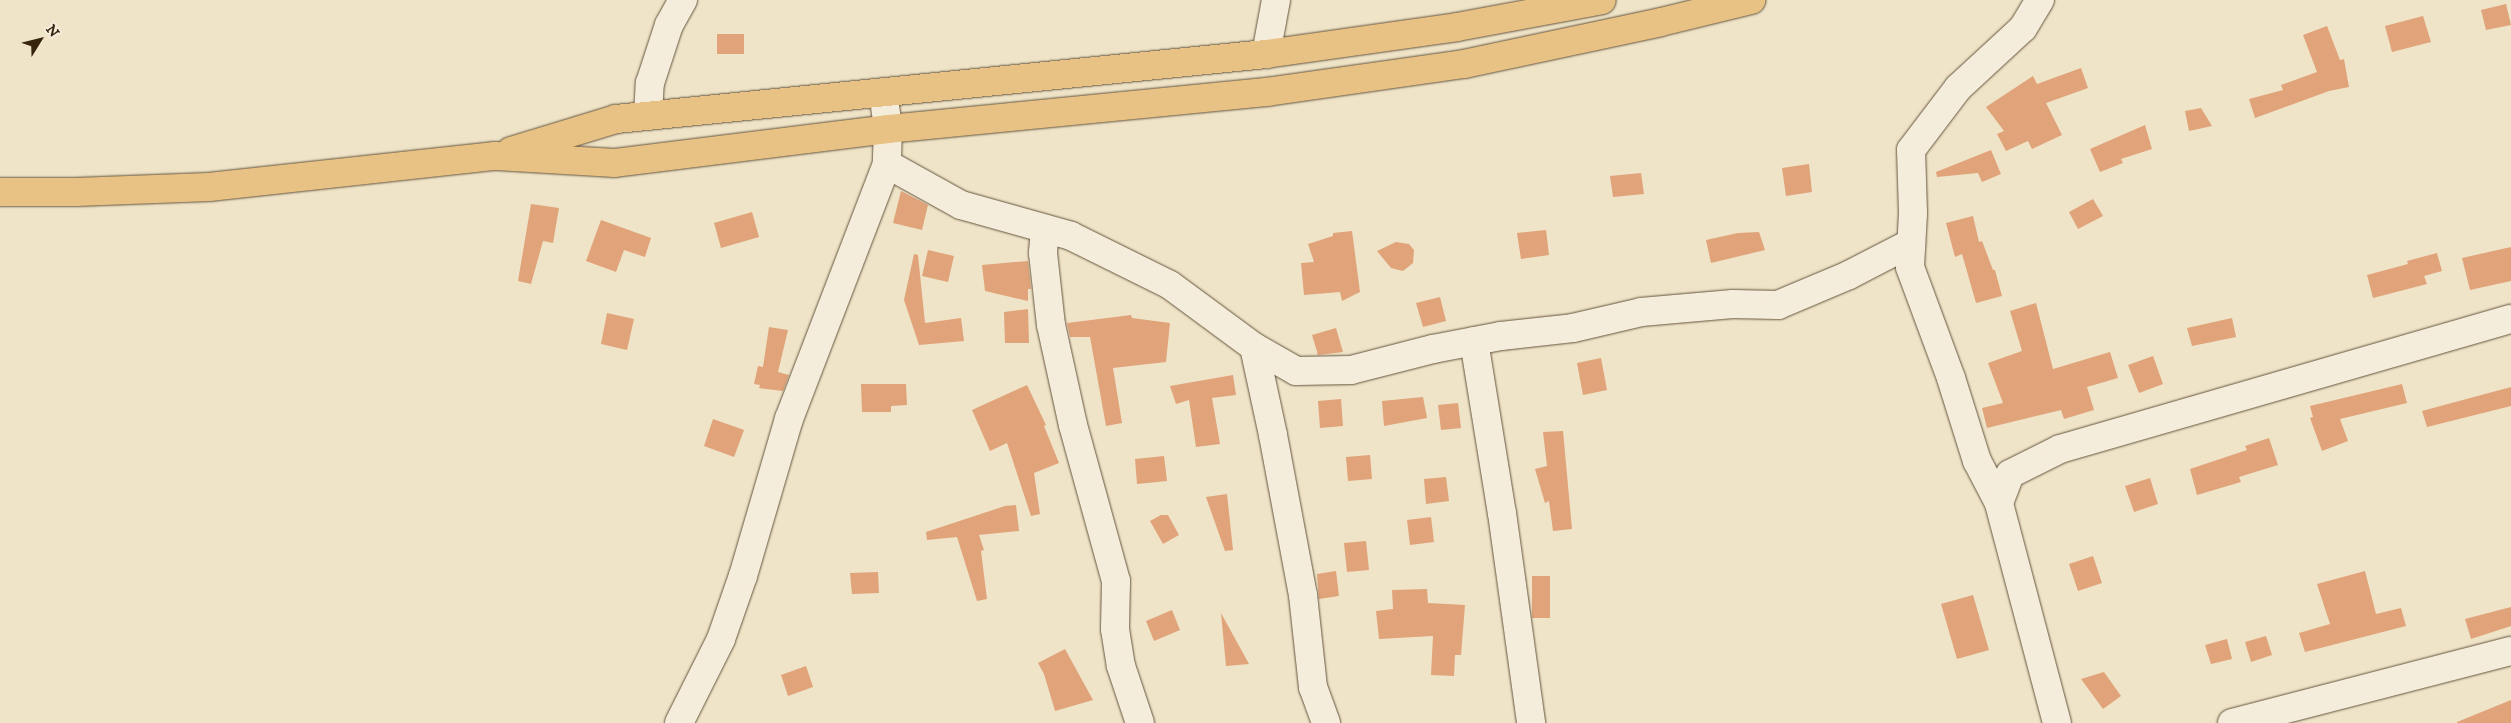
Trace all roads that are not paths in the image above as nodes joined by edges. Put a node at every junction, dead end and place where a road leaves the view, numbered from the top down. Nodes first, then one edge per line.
1 (683, 0) edge
2 (1276, 0) edge
3 (1602, 0) edge
4 (1751, 0) edge
5 (2040, 0) edge
6 (1266, 54) junction
7 (883, 92) junction
8 (648, 116) junction
9 (888, 130) junction
10 (495, 156) junction
11 (887, 164) junction
12 (0, 192) edge
13 (1045, 229) junction
14 (1911, 243) junction
15 (2511, 319) edge
16 (1474, 341) junction
17 (1254, 348) junction
18 (1999, 503) junction
19 (2511, 651) edge
20 (678, 723) edge
21 (1140, 723) edge
22 (1326, 723) edge
23 (1531, 723) edge
24 (2057, 723) edge
25 (2232, 723) edge

1 - 8 street
2 - 6 street
3 - 6 main road
4 - 9 main road
5 - 14 street
6 - 7 main road
7 - 8 main road
7 - 9 street
8 - 10 main road
9 - 10 main road
9 - 11 street
10 - 12 main road
11 - 13 street
11 - 20 street
13 - 17 street
13 - 21 street
14 - 16 street
14 - 18 street
15 - 18 street
16 - 17 street
16 - 23 street
17 - 22 street
18 - 24 street
19 - 25 street

